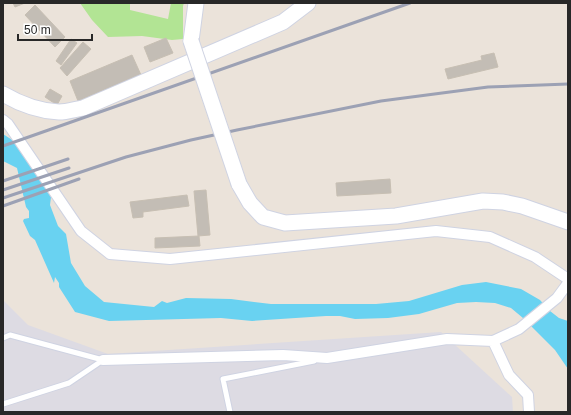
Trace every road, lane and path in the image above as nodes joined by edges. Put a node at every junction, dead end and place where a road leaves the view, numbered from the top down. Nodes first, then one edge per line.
1 (196, 3) edge
2 (308, 3) edge
3 (3, 94) edge
4 (3, 120) edge
5 (568, 222) edge
6 (568, 279) edge
7 (568, 283) edge
8 (3, 338) edge
9 (493, 341) junction
10 (328, 358) junction
11 (103, 360) junction
12 (3, 404) edge
13 (230, 412) edge
14 (529, 412) edge

1 - 5 street, bridge
2 - 3 street
4 - 6 street
7 - 9 street
8 - 11 lane
9 - 10 street
9 - 14 street
10 - 11 street
10 - 13 lane
11 - 12 lane

